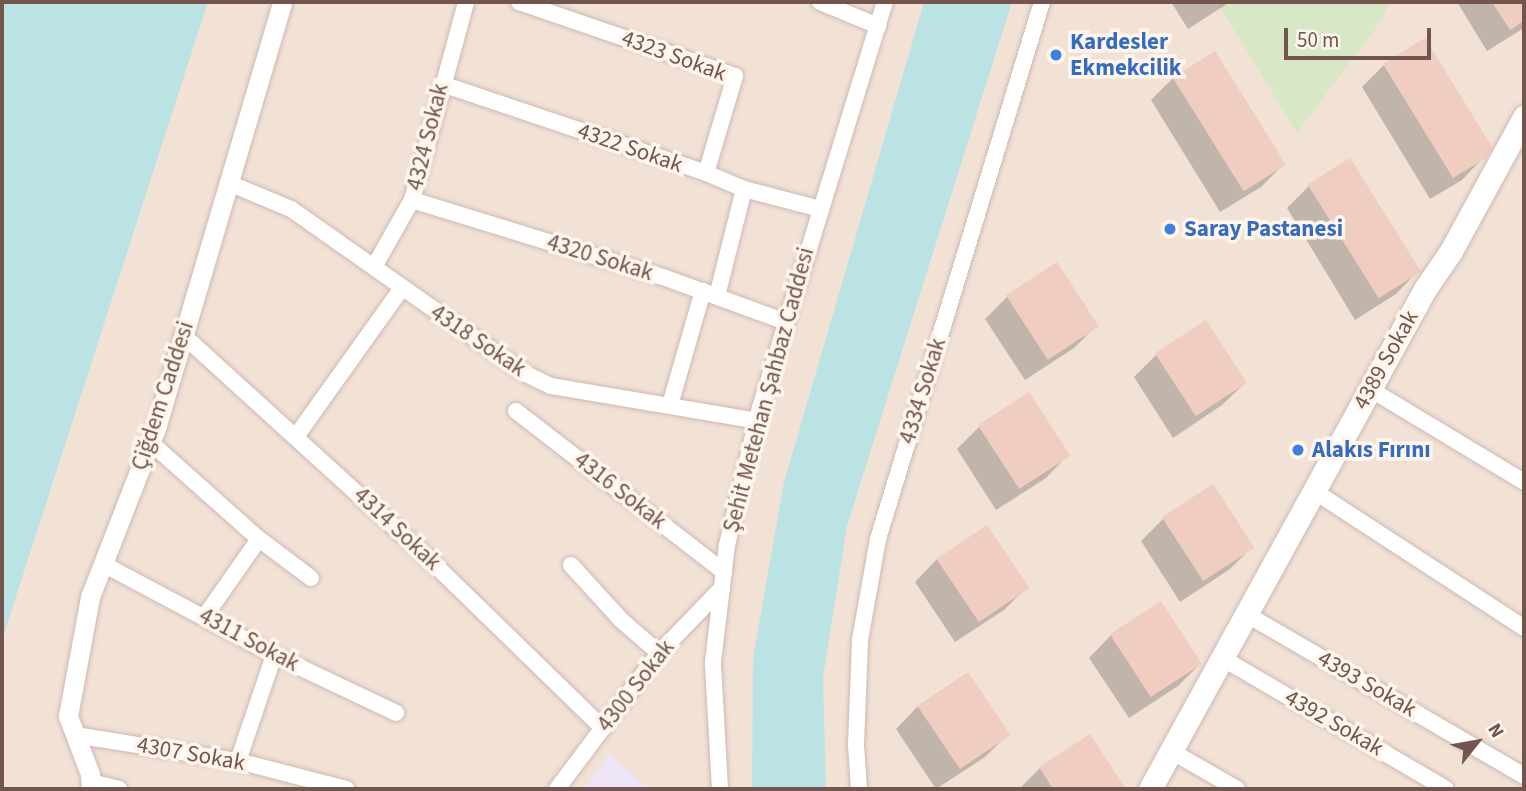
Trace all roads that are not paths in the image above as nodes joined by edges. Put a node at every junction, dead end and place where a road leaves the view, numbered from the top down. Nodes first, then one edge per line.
1 (282, 2) edge
2 (466, 2) edge
3 (519, 2) edge
4 (820, 2) edge
5 (885, 2) edge
6 (1042, 2) edge
7 (877, 26) junction
8 (442, 84) junction
9 (1524, 117) edge
10 (706, 173) junction
11 (231, 184) junction
12 (744, 189) junction
13 (412, 200) junction
14 (820, 209) junction
15 (375, 265) junction
16 (401, 289) junction
17 (710, 294) junction
18 (786, 322) junction
19 (184, 336) junction
20 (1370, 389) junction
21 (670, 405) junction
22 (516, 411) dead end
23 (757, 421) junction
24 (297, 435) junction
25 (150, 442) junction
26 (1524, 482) edge
27 (1314, 491) junction
28 (259, 539) junction
29 (103, 564) junction
30 (571, 565) dead end
31 (311, 578) dead end
32 (723, 580) junction
33 (1245, 614) junction
34 (205, 616) junction
35 (1524, 628) edge
36 (659, 653) junction
37 (274, 655) junction
38 (1222, 658) junction
39 (396, 713) dead end
40 (603, 728) junction
41 (75, 734) junction
42 (1171, 751) junction
43 (238, 761) junction
44 (1524, 776) edge
45 (91, 786) edge
46 (119, 789) edge
47 (346, 789) edge
48 (557, 789) edge
49 (720, 789) edge
50 (859, 789) edge
51 (1150, 789) edge
52 (1237, 789) edge
53 (1446, 789) edge

1 - 11 street, Çiğdem Caddesi
2 - 8 street, 4324 Sokak
3 - 10 street, 4323 Sokak
4 - 7 street
5 - 7 street, Şehit Metehan Şahbaz Caddesi
6 - 50 street, 4334 Sokak
7 - 14 street, Şehit Metehan Şahbaz Caddesi
8 - 10 street, 4322 Sokak
8 - 13 street, 4324 Sokak
9 - 20 main road, 4389 Sokak
10 - 12 street, 4322 Sokak
11 - 15 street, 4318 Sokak
11 - 19 street, Çiğdem Caddesi
12 - 14 street, 4322 Sokak
12 - 17 street
13 - 15 street, 4324 Sokak
13 - 17 street, 4320 Sokak
14 - 18 street, Şehit Metehan Şahbaz Caddesi
15 - 16 street, 4318 Sokak
16 - 21 street, 4318 Sokak
16 - 24 street
17 - 18 street, 4320 Sokak
17 - 21 street
18 - 23 street, Şehit Metehan Şahbaz Caddesi
19 - 24 street, 4314 Sokak
19 - 25 street, Çiğdem Caddesi
20 - 26 street
20 - 27 main road, 4389 Sokak
21 - 23 street, 4318 Sokak
22 - 32 street, 4316 Sokak
23 - 32 street, Şehit Metehan Şahbaz Caddesi
24 - 40 street, 4314 Sokak
25 - 28 street
25 - 29 street, Çiğdem Caddesi
27 - 33 main road, 4389 Sokak
27 - 35 street
28 - 31 street
28 - 34 street
29 - 34 street, 4311 Sokak
29 - 41 street, Çiğdem Caddesi
30 - 36 street
32 - 36 street, 4300 Sokak
32 - 49 street, Şehit Metehan Şahbaz Caddesi
33 - 38 main road, 4389 Sokak
33 - 44 street, 4393 Sokak
34 - 37 street, 4311 Sokak
36 - 40 street, 4300 Sokak
37 - 39 street, 4311 Sokak
37 - 43 street
38 - 42 main road, 4389 Sokak
38 - 53 street, 4392 Sokak
40 - 48 street, 4300 Sokak
41 - 43 street, 4307 Sokak
41 - 45 street, Çiğdem Caddesi
42 - 51 main road, 4389 Sokak
42 - 52 street
43 - 47 street, 4307 Sokak
45 - 46 street

